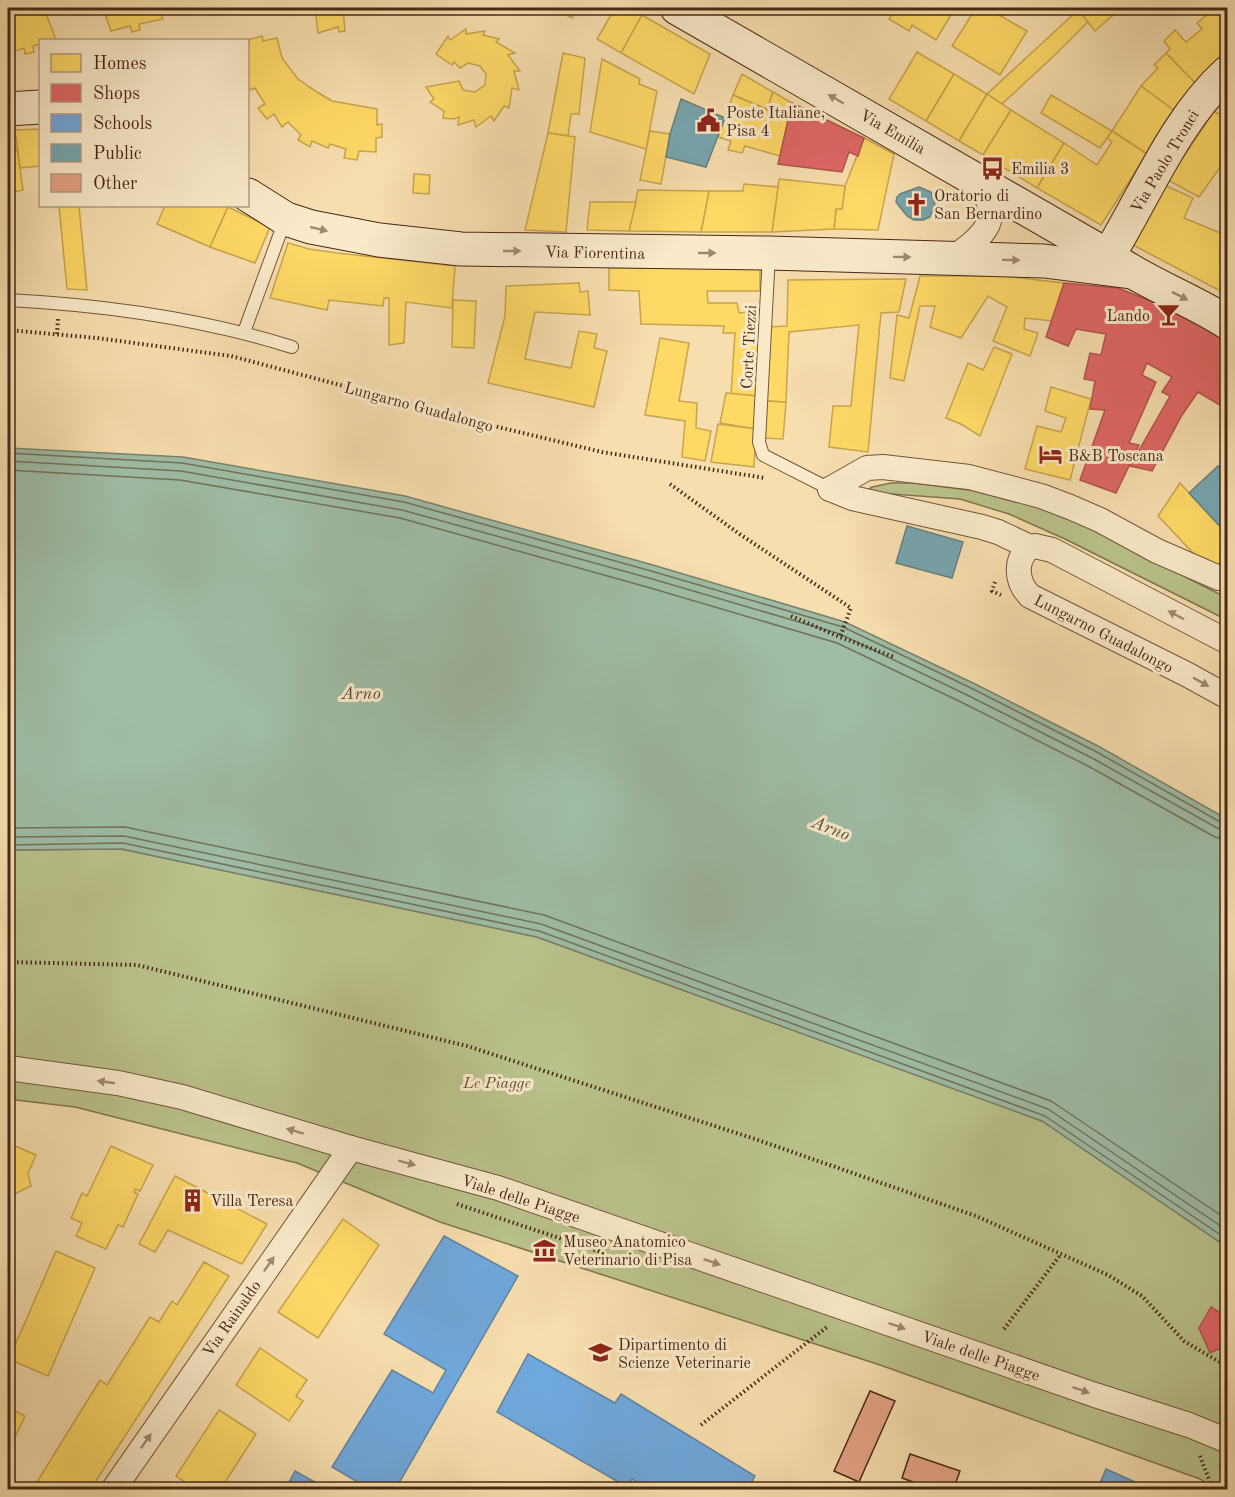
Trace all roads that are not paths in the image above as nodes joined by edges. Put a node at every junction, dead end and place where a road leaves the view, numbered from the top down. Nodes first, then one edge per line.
1 (677, 8) edge
2 (1227, 72) edge
3 (39, 107) edge
4 (8, 109) edge
5 (977, 180) junction
6 (249, 196) edge
7 (286, 219) junction
8 (769, 254) junction
9 (952, 259) junction
10 (1119, 264) junction
11 (8, 300) edge
12 (1227, 323) edge
13 (244, 332) junction
14 (292, 347) dead end
15 (830, 489) junction
16 (1030, 547) junction
17 (1227, 579) edge
18 (1227, 642) edge
19 (1227, 697) edge
20 (8, 1068) edge
21 (351, 1148) junction
22 (1227, 1441) edge
23 (113, 1490) edge

5 -> 1 main road, Via Emilia
2 - 10 main road, Via Paolo Tronci
3 - 4 main road
5 - 9 street
5 - 10 main road, Via Emilia
6 - 7 main road, Via Fiorentina
7 -> 8 main road, Via Fiorentina
7 - 13 lane
8 -> 9 main road, Via Fiorentina
8 - 15 lane, Corte Tiezzi
9 -> 10 main road, Via Fiorentina
10 -> 12 main road
11 - 13 lane
13 - 14 lane
15 - 16 street
15 - 17 street
18 -> 16 street
16 -> 19 street, Lungarno Guadalongo
21 -> 20 street, Viale delle Piagge
21 -> 22 street, Viale delle Piagge
23 -> 21 street, Via Rainaldo

